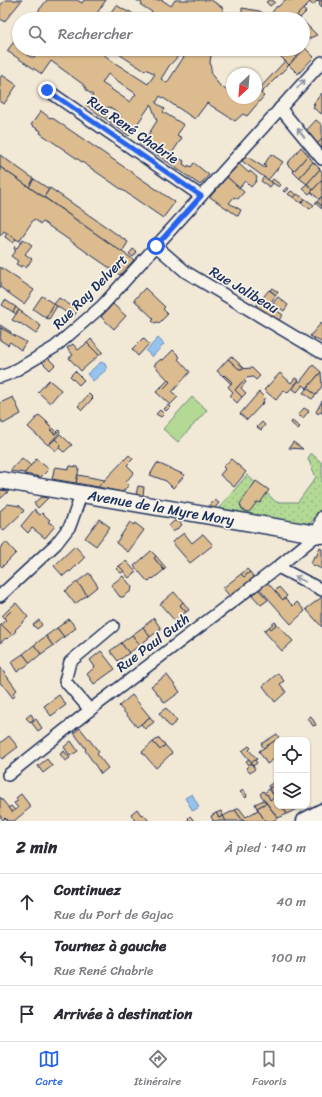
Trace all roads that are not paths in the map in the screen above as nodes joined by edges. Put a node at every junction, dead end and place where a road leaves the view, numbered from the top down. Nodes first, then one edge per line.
1 (322, 62) edge
2 (47, 90) dead end
3 (280, 108) junction
4 (322, 159) edge
5 (201, 196) junction
6 (156, 246) junction
7 (322, 353) edge
8 (0, 377) edge
9 (0, 480) edge
10 (81, 494) junction
11 (322, 518) edge
12 (319, 535) edge
13 (278, 567) junction
14 (322, 590) edge
15 (0, 596) edge
16 (113, 626) dead end
17 (90, 710) junction
18 (8, 774) dead end
19 (322, 812) edge
20 (304, 821) edge

3 -> 1 street, Rue Ray Delvert
2 - 5 street, Rue René Chabrie
4 -> 3 street
3 - 5 street, Rue Ray Delvert
5 - 6 street, Rue Ray Delvert
6 - 7 street, Rue Jolibeau
6 - 8 street, Rue Ray Delvert
9 - 10 street, Avenue de la Myre Mory
10 - 12 street, Avenue de la Myre Mory
10 - 15 street
11 - 12 street
12 - 13 street, Rue Paul Guth
14 -> 13 street
13 - 17 street, Rue Paul Guth
16 - 17 street
17 - 18 street, Rue Paul Guth
19 - 20 street

